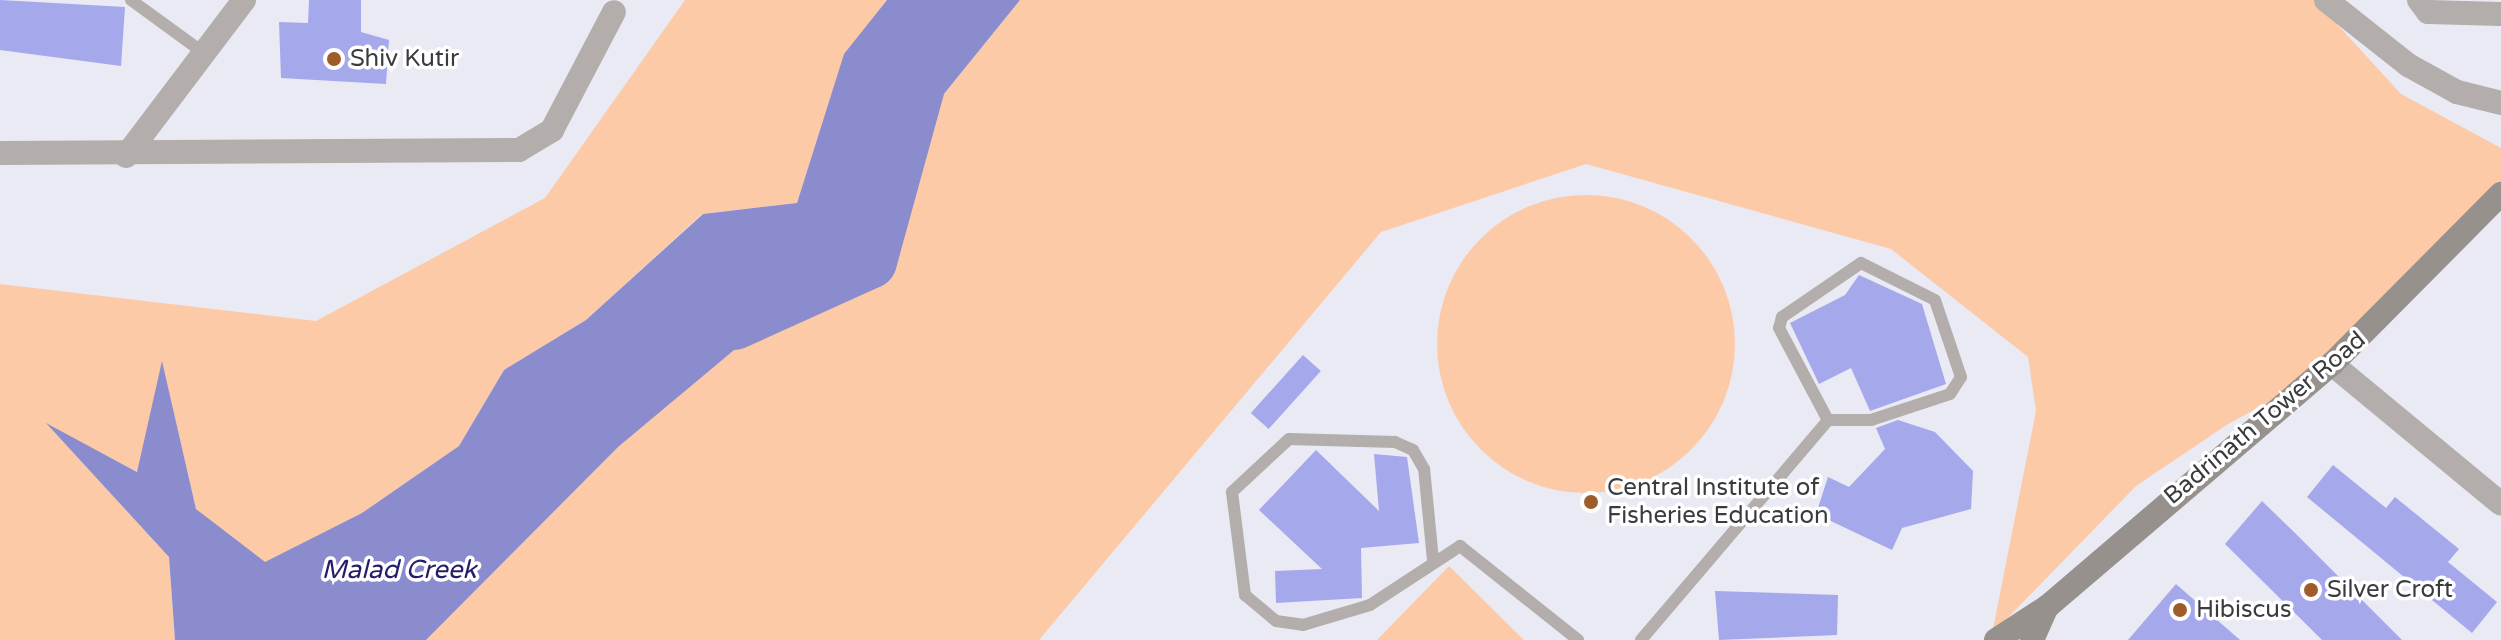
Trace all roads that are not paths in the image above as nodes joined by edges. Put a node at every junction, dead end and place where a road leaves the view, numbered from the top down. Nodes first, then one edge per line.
1 (131, 0) edge
2 (244, 0) edge
3 (2326, 0) edge
4 (2419, 0) edge
5 (617, 6) edge
6 (2501, 14) edge
7 (205, 54) junction
8 (2501, 103) edge
9 (0, 153) edge
10 (126, 156) junction
11 (2501, 194) edge
12 (2332, 364) junction
13 (1828, 420) junction
14 (2501, 504) edge
15 (1433, 560) junction
16 (2047, 607) junction
17 (1578, 640) edge
18 (1641, 640) edge
19 (1996, 640) edge
20 (2032, 640) edge

1 - 7 lane
2 - 7 street
3 - 8 street
4 - 6 street
5 - 10 street
7 - 10 street
9 - 10 street
11 - 12 street, Badrinath Tower Road
12 - 14 street
12 - 16 street, Badrinath Tower Road
13 - 13 lane
13 - 18 lane
15 - 15 lane
15 - 17 lane
16 - 19 street
16 - 20 street, Badrinath Tower Road

